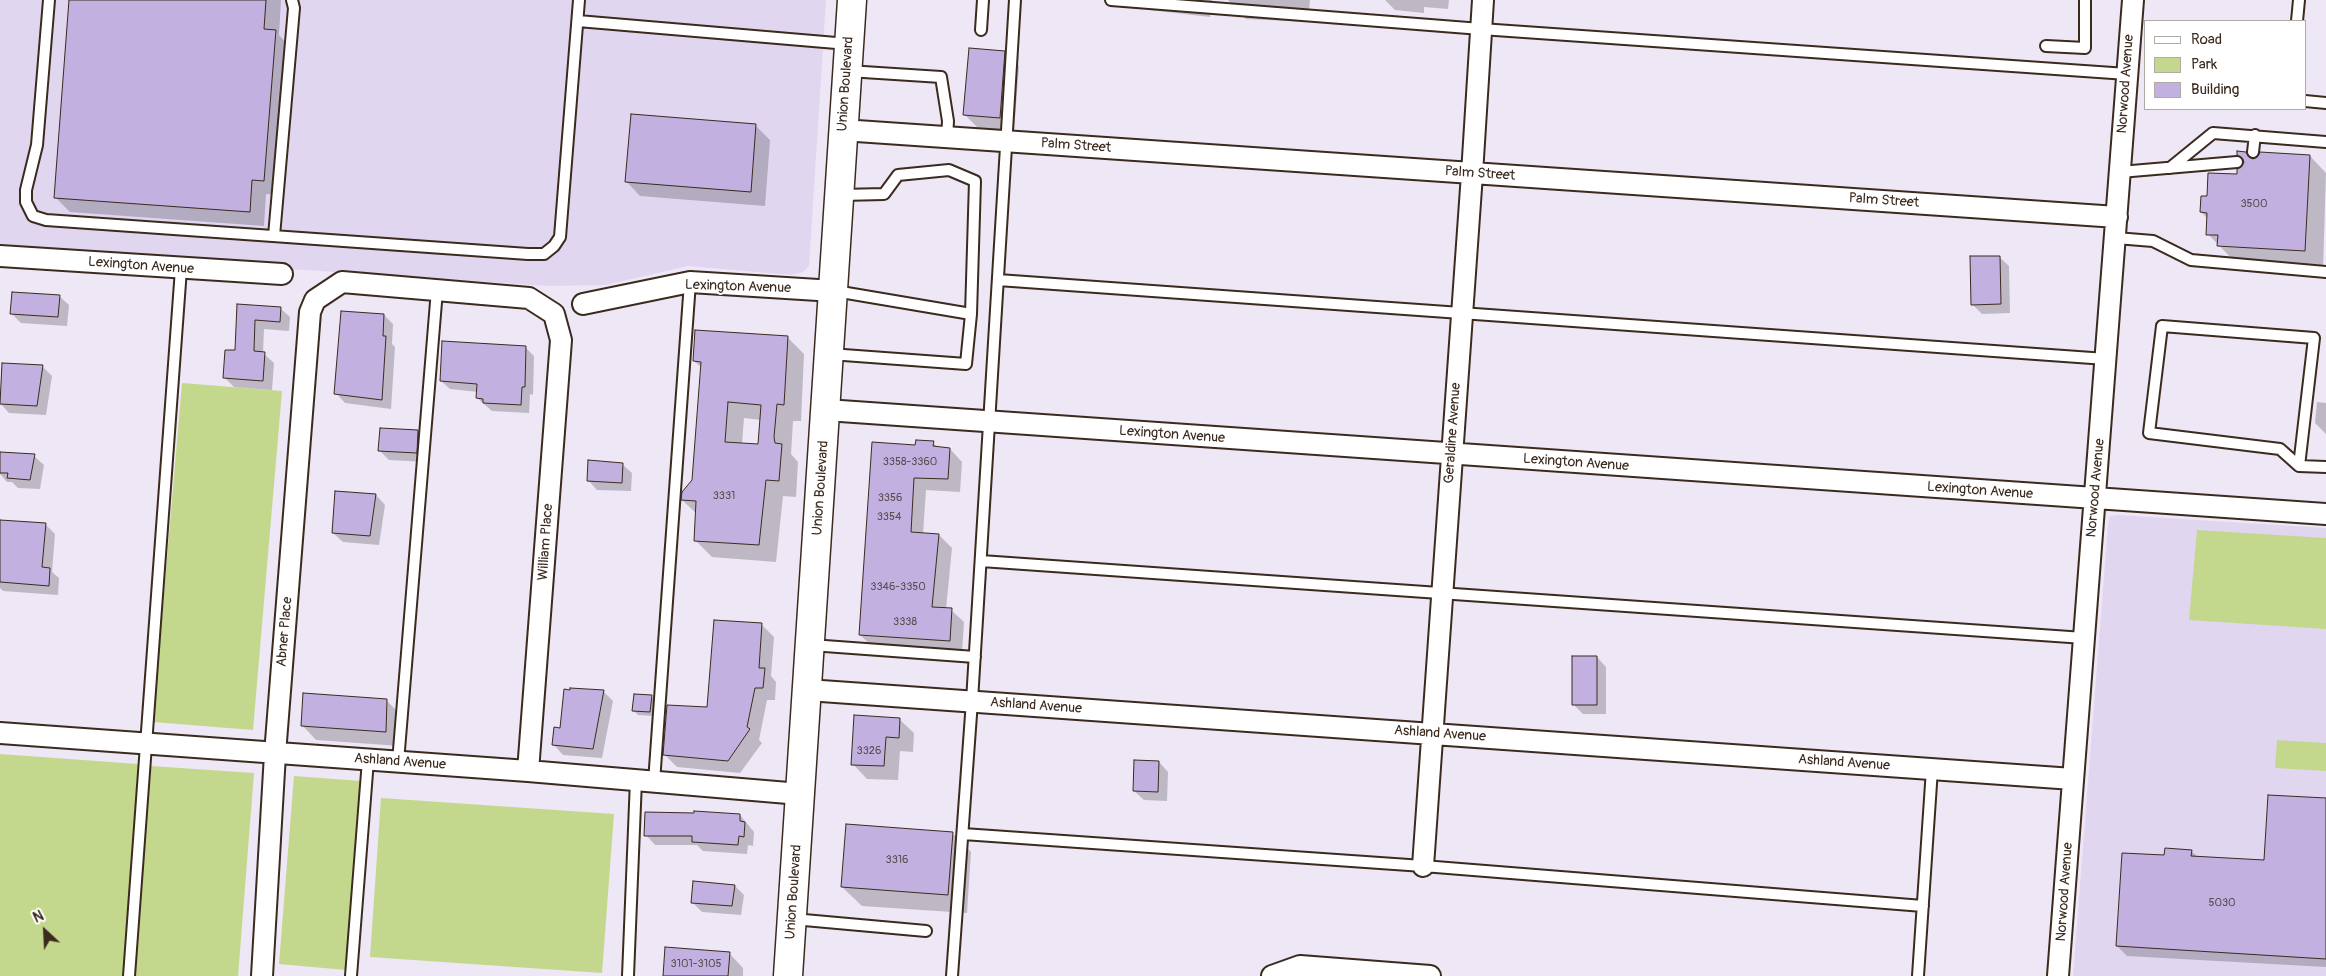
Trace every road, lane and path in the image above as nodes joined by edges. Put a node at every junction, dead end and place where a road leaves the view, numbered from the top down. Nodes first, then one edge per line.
1 (50, 0) edge
2 (292, 0) edge
3 (579, 0) edge
4 (852, 0) edge
5 (983, 0) edge
6 (1015, 0) edge
7 (1111, 0) edge
8 (1483, 0) edge
9 (2085, 0) edge
10 (2132, 0) edge
11 (2298, 0) edge
12 (2297, 20) edge
13 (578, 21) junction
14 (1481, 29) junction
15 (981, 30) dead end
16 (849, 44) junction
17 (2046, 46) dead end
18 (847, 71) junction
19 (2127, 74) junction
20 (2306, 101) edge
21 (2326, 103) edge
22 (842, 130) junction
23 (2255, 135) junction
24 (947, 138) junction
25 (1007, 141) junction
26 (2326, 142) edge
27 (2253, 152) dead end
28 (2237, 162) dead end
29 (2170, 168) junction
30 (2120, 172) junction
31 (1472, 174) junction
32 (839, 195) junction
33 (2117, 217) junction
34 (274, 236) junction
35 (2116, 238) junction
36 (0, 256) edge
37 (181, 269) junction
38 (2326, 272) edge
39 (282, 274) dead end
40 (998, 280) junction
41 (690, 282) junction
42 (437, 290) junction
43 (834, 291) junction
44 (583, 304) dead end
45 (1462, 313) junction
46 (971, 314) junction
47 (830, 354) junction
48 (2106, 359) junction
49 (826, 410) junction
50 (990, 422) junction
51 (1451, 455) junction
52 (2299, 466) junction
53 (2326, 467) edge
54 (2095, 498) junction
55 (2326, 514) edge
56 (981, 561) junction
57 (1442, 595) junction
58 (2084, 638) junction
59 (810, 645) junction
60 (975, 657) junction
61 (807, 690) junction
62 (972, 701) junction
63 (0, 733) edge
64 (1432, 734) junction
65 (148, 744) junction
66 (275, 754) junction
67 (368, 760) junction
68 (398, 762) junction
69 (1932, 769) junction
70 (528, 771) junction
71 (2073, 779) junction
72 (645, 781) junction
73 (800, 794) junction
74 (962, 834) junction
75 (1423, 866) junction
76 (1923, 906) junction
77 (792, 918) junction
78 (926, 931) dead end
79 (129, 976) edge
80 (262, 976) edge
81 (351, 976) edge
82 (628, 976) edge
83 (788, 976) edge
84 (952, 976) edge
85 (1272, 976) edge
86 (1430, 976) edge
87 (1918, 976) edge
88 (2058, 976) edge

1 - 34 lane
2 - 34 lane
3 - 13 lane
4 - 16 main road, Union Boulevard
5 - 15 lane
6 - 25 lane
7 - 14 lane
8 - 14 street, Geraldine Avenue
9 - 17 lane
10 - 19 street, Norwood Avenue
11 - 12 lane
13 - 16 lane
13 - 34 lane
14 - 19 lane
14 - 31 street, Geraldine Avenue
16 - 18 main road, Union Boulevard
18 - 22 main road, Union Boulevard
18 - 24 lane
19 - 30 street, Norwood Avenue
20 - 21 lane
22 - 24 street, Palm Street
22 - 32 main road, Union Boulevard
23 - 26 lane
23 - 27 lane
23 - 29 lane
24 - 25 street, Palm Street
25 - 31 street, Palm Street
25 - 40 lane
28 - 29 lane
29 - 30 lane
30 - 33 street, Norwood Avenue
31 - 33 street, Palm Street
31 - 45 street, Geraldine Avenue
32 - 43 main road, Union Boulevard
32 - 46 lane
33 - 35 street, Norwood Avenue
35 - 38 lane
35 - 48 street, Norwood Avenue
36 - 37 street, Lexington Avenue
37 - 39 street, Lexington Avenue
37 - 65 lane
40 - 45 lane
40 - 50 lane
41 - 43 street, Lexington Avenue
41 - 44 street, Lexington Avenue
41 - 72 lane
42 - 66 street, Abner Place
42 - 68 lane
42 - 70 street, William Place
43 - 46 lane
43 - 47 main road, Union Boulevard
45 - 48 lane
45 - 51 street, Geraldine Avenue
46 - 47 lane
47 - 49 main road, Union Boulevard
48 - 54 street, Norwood Avenue
49 - 50 street, Lexington Avenue
49 - 59 main road, Union Boulevard
50 - 51 street, Lexington Avenue
50 - 56 lane
51 - 54 street, Lexington Avenue
51 - 57 street, Geraldine Avenue
52 - 52 lane
52 - 53 lane
54 - 55 street, Lexington Avenue
54 - 58 street, Norwood Avenue
56 - 57 lane
56 - 60 lane
57 - 58 lane
57 - 64 street, Geraldine Avenue
58 - 71 street, Norwood Avenue
59 - 60 lane
59 - 61 main road, Union Boulevard
60 - 62 lane
61 - 62 street, Ashland Avenue
61 - 73 main road, Union Boulevard
62 - 64 street, Ashland Avenue
62 - 74 lane
63 - 65 street, Ashland Avenue
64 - 69 street, Ashland Avenue
64 - 75 street, Geraldine Avenue
65 - 66 street, Ashland Avenue
65 - 79 lane
66 - 67 street, Ashland Avenue
66 - 80 street, Abner Place
67 - 68 street, Ashland Avenue
67 - 81 lane
68 - 70 street, Ashland Avenue
69 - 71 street, Ashland Avenue
69 - 76 lane
70 - 72 street, Ashland Avenue
71 - 88 street, Norwood Avenue
72 - 73 street, Ashland Avenue
72 - 82 lane
73 - 77 main road, Union Boulevard
74 - 75 lane
74 - 84 lane
75 - 76 lane
76 - 87 lane
77 - 78 lane
77 - 83 main road, Union Boulevard
85 - 86 street

